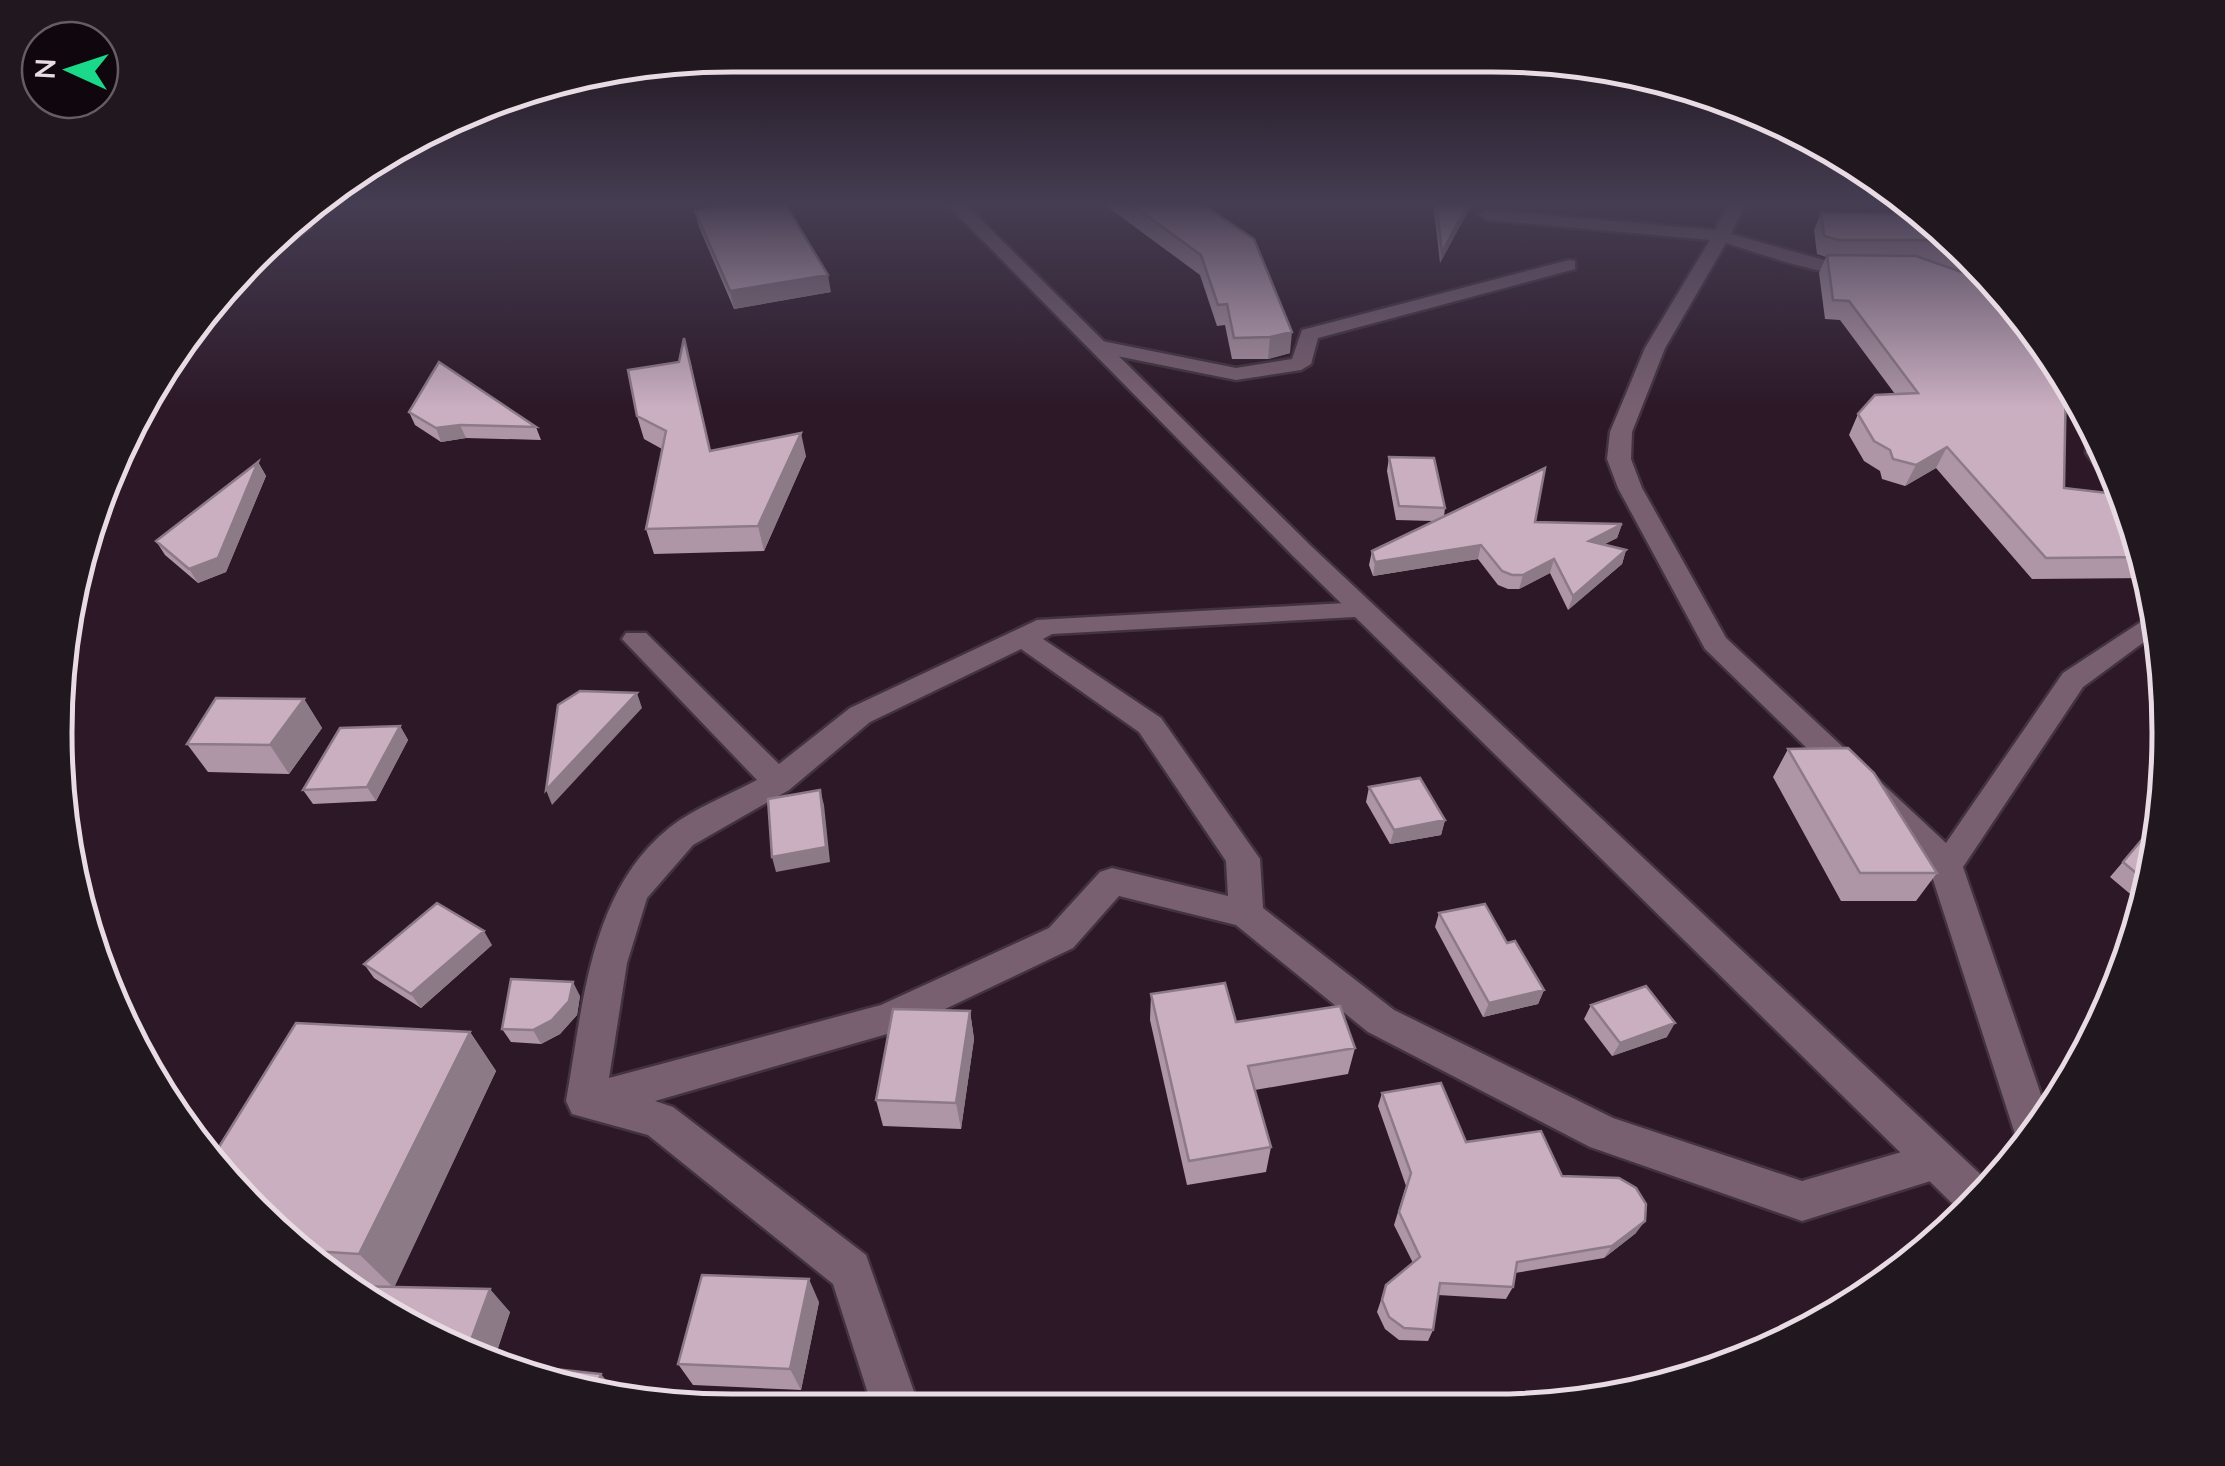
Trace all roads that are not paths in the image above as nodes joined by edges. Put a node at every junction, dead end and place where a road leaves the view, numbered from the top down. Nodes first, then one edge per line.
1 (1021, 270) edge
2 (1546, 270) edge
3 (1703, 270) edge
4 (1097, 346) junction
5 (1363, 610) junction
6 (2144, 629) edge
7 (1022, 637) junction
8 (636, 639) dead end
9 (778, 782) junction
10 (1944, 862) junction
11 (1246, 914) junction
12 (586, 1101) junction
13 (2028, 1118) edge
14 (1936, 1161) junction
15 (1967, 1191) edge
16 (889, 1394) edge

1 - 4 street
2 - 4 street
3 - 10 street
4 - 5 street
5 - 7 street
5 - 14 street
6 - 10 street
7 - 9 street
7 - 11 street
8 - 9 street
9 - 12 street
10 - 13 street
11 - 12 street
11 - 14 street
12 - 16 street
14 - 15 street

